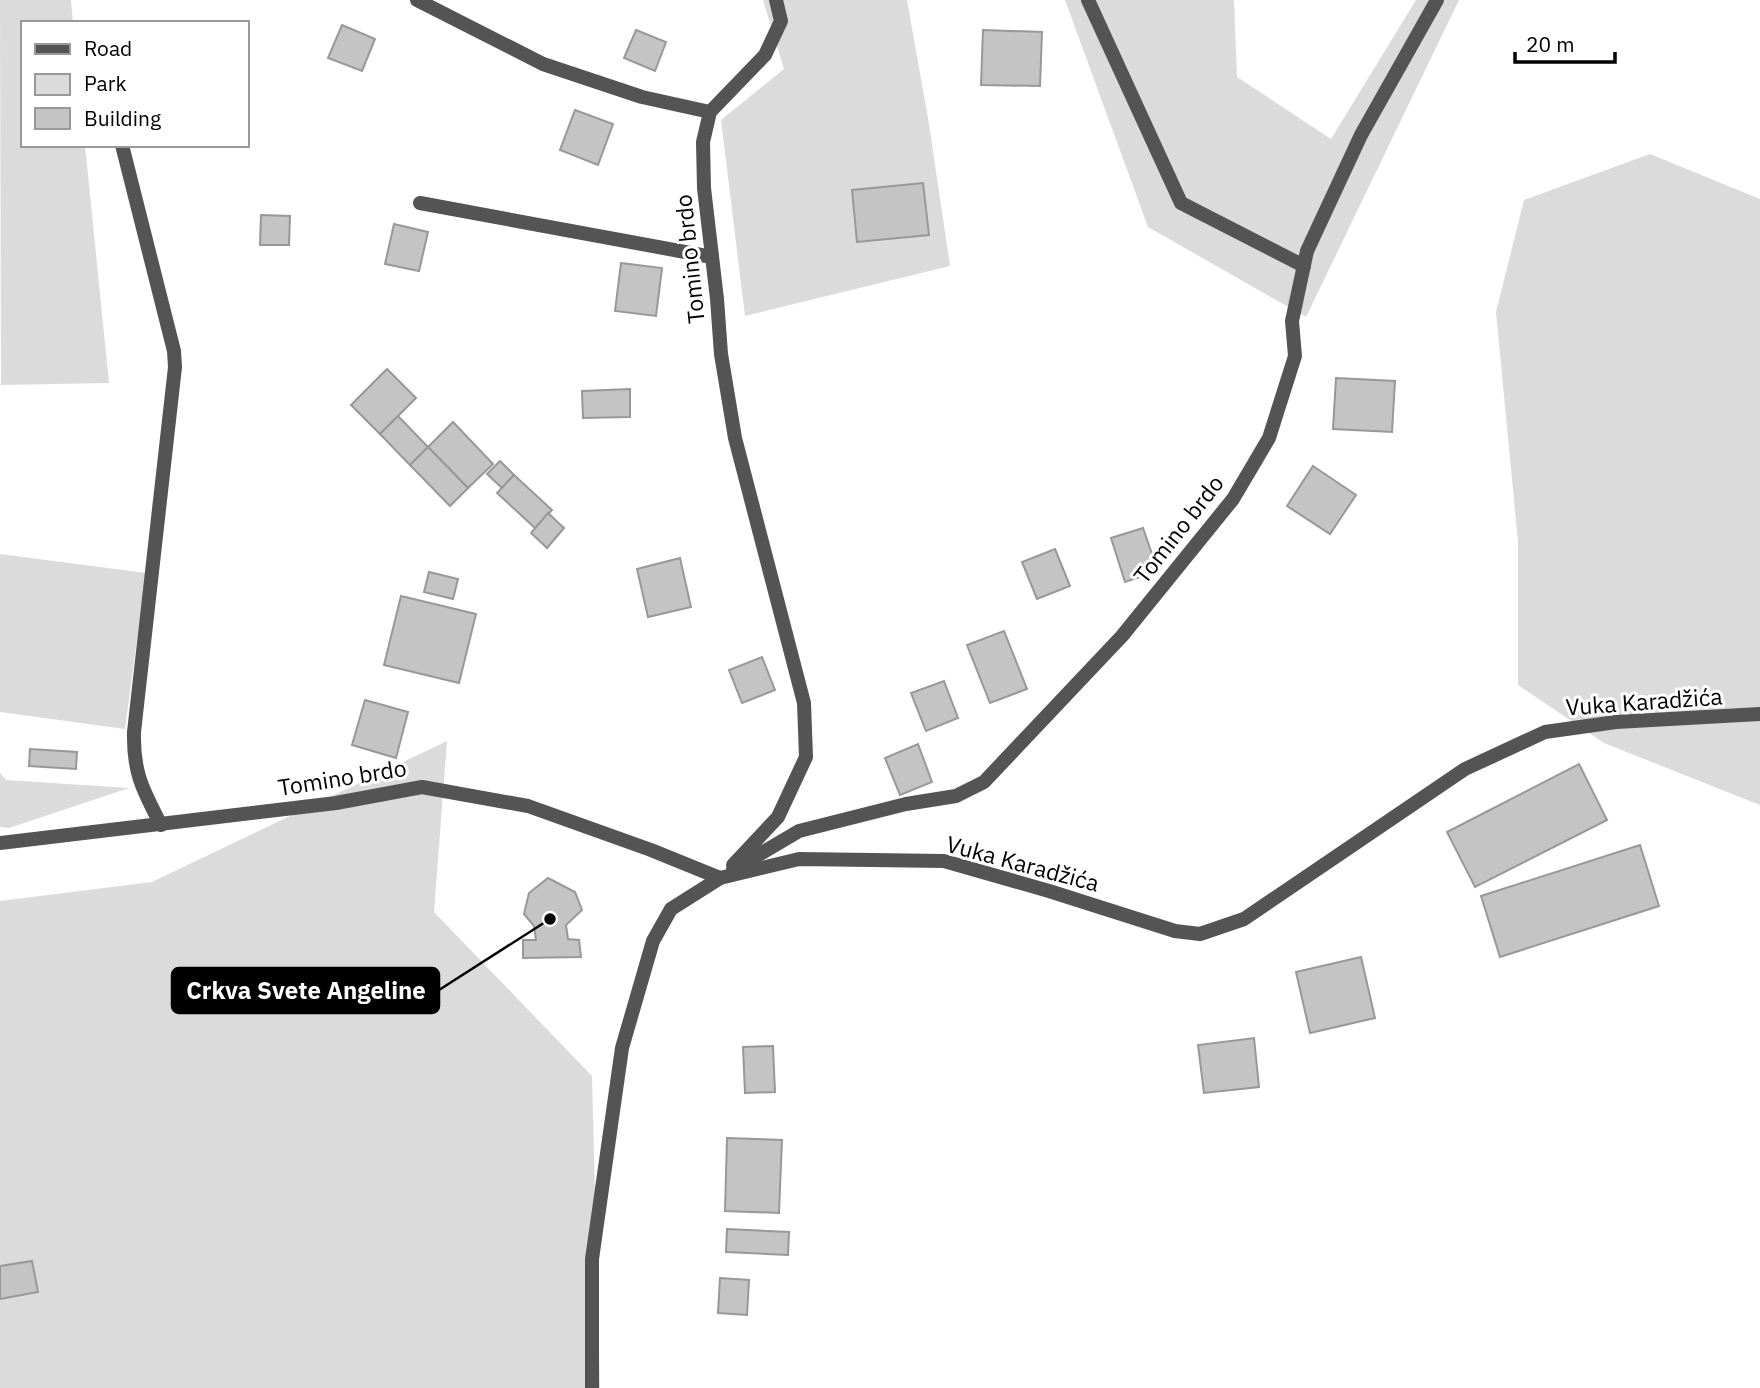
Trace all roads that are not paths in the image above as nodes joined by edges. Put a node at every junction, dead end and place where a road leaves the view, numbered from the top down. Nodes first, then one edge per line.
1 (416, 0) edge
2 (776, 0) edge
3 (1088, 0) edge
4 (1437, 0) edge
5 (710, 112) junction
6 (123, 147) edge
7 (420, 203) dead end
8 (712, 257) junction
9 (1304, 266) junction
10 (1760, 714) edge
11 (161, 825) junction
12 (0, 843) edge
13 (720, 878) junction
14 (592, 1388) edge

1 - 5 street
2 - 5 street
3 - 9 street
4 - 9 street, Tomino brdo
5 - 8 street, Tomino brdo
6 - 11 street
7 - 8 street
8 - 13 street, Tomino brdo
9 - 13 street, Tomino brdo
10 - 13 street, Vuka Karadžića
11 - 12 street, Tomino brdo
11 - 13 street, Tomino brdo
13 - 14 street, Vuka Karadžića

